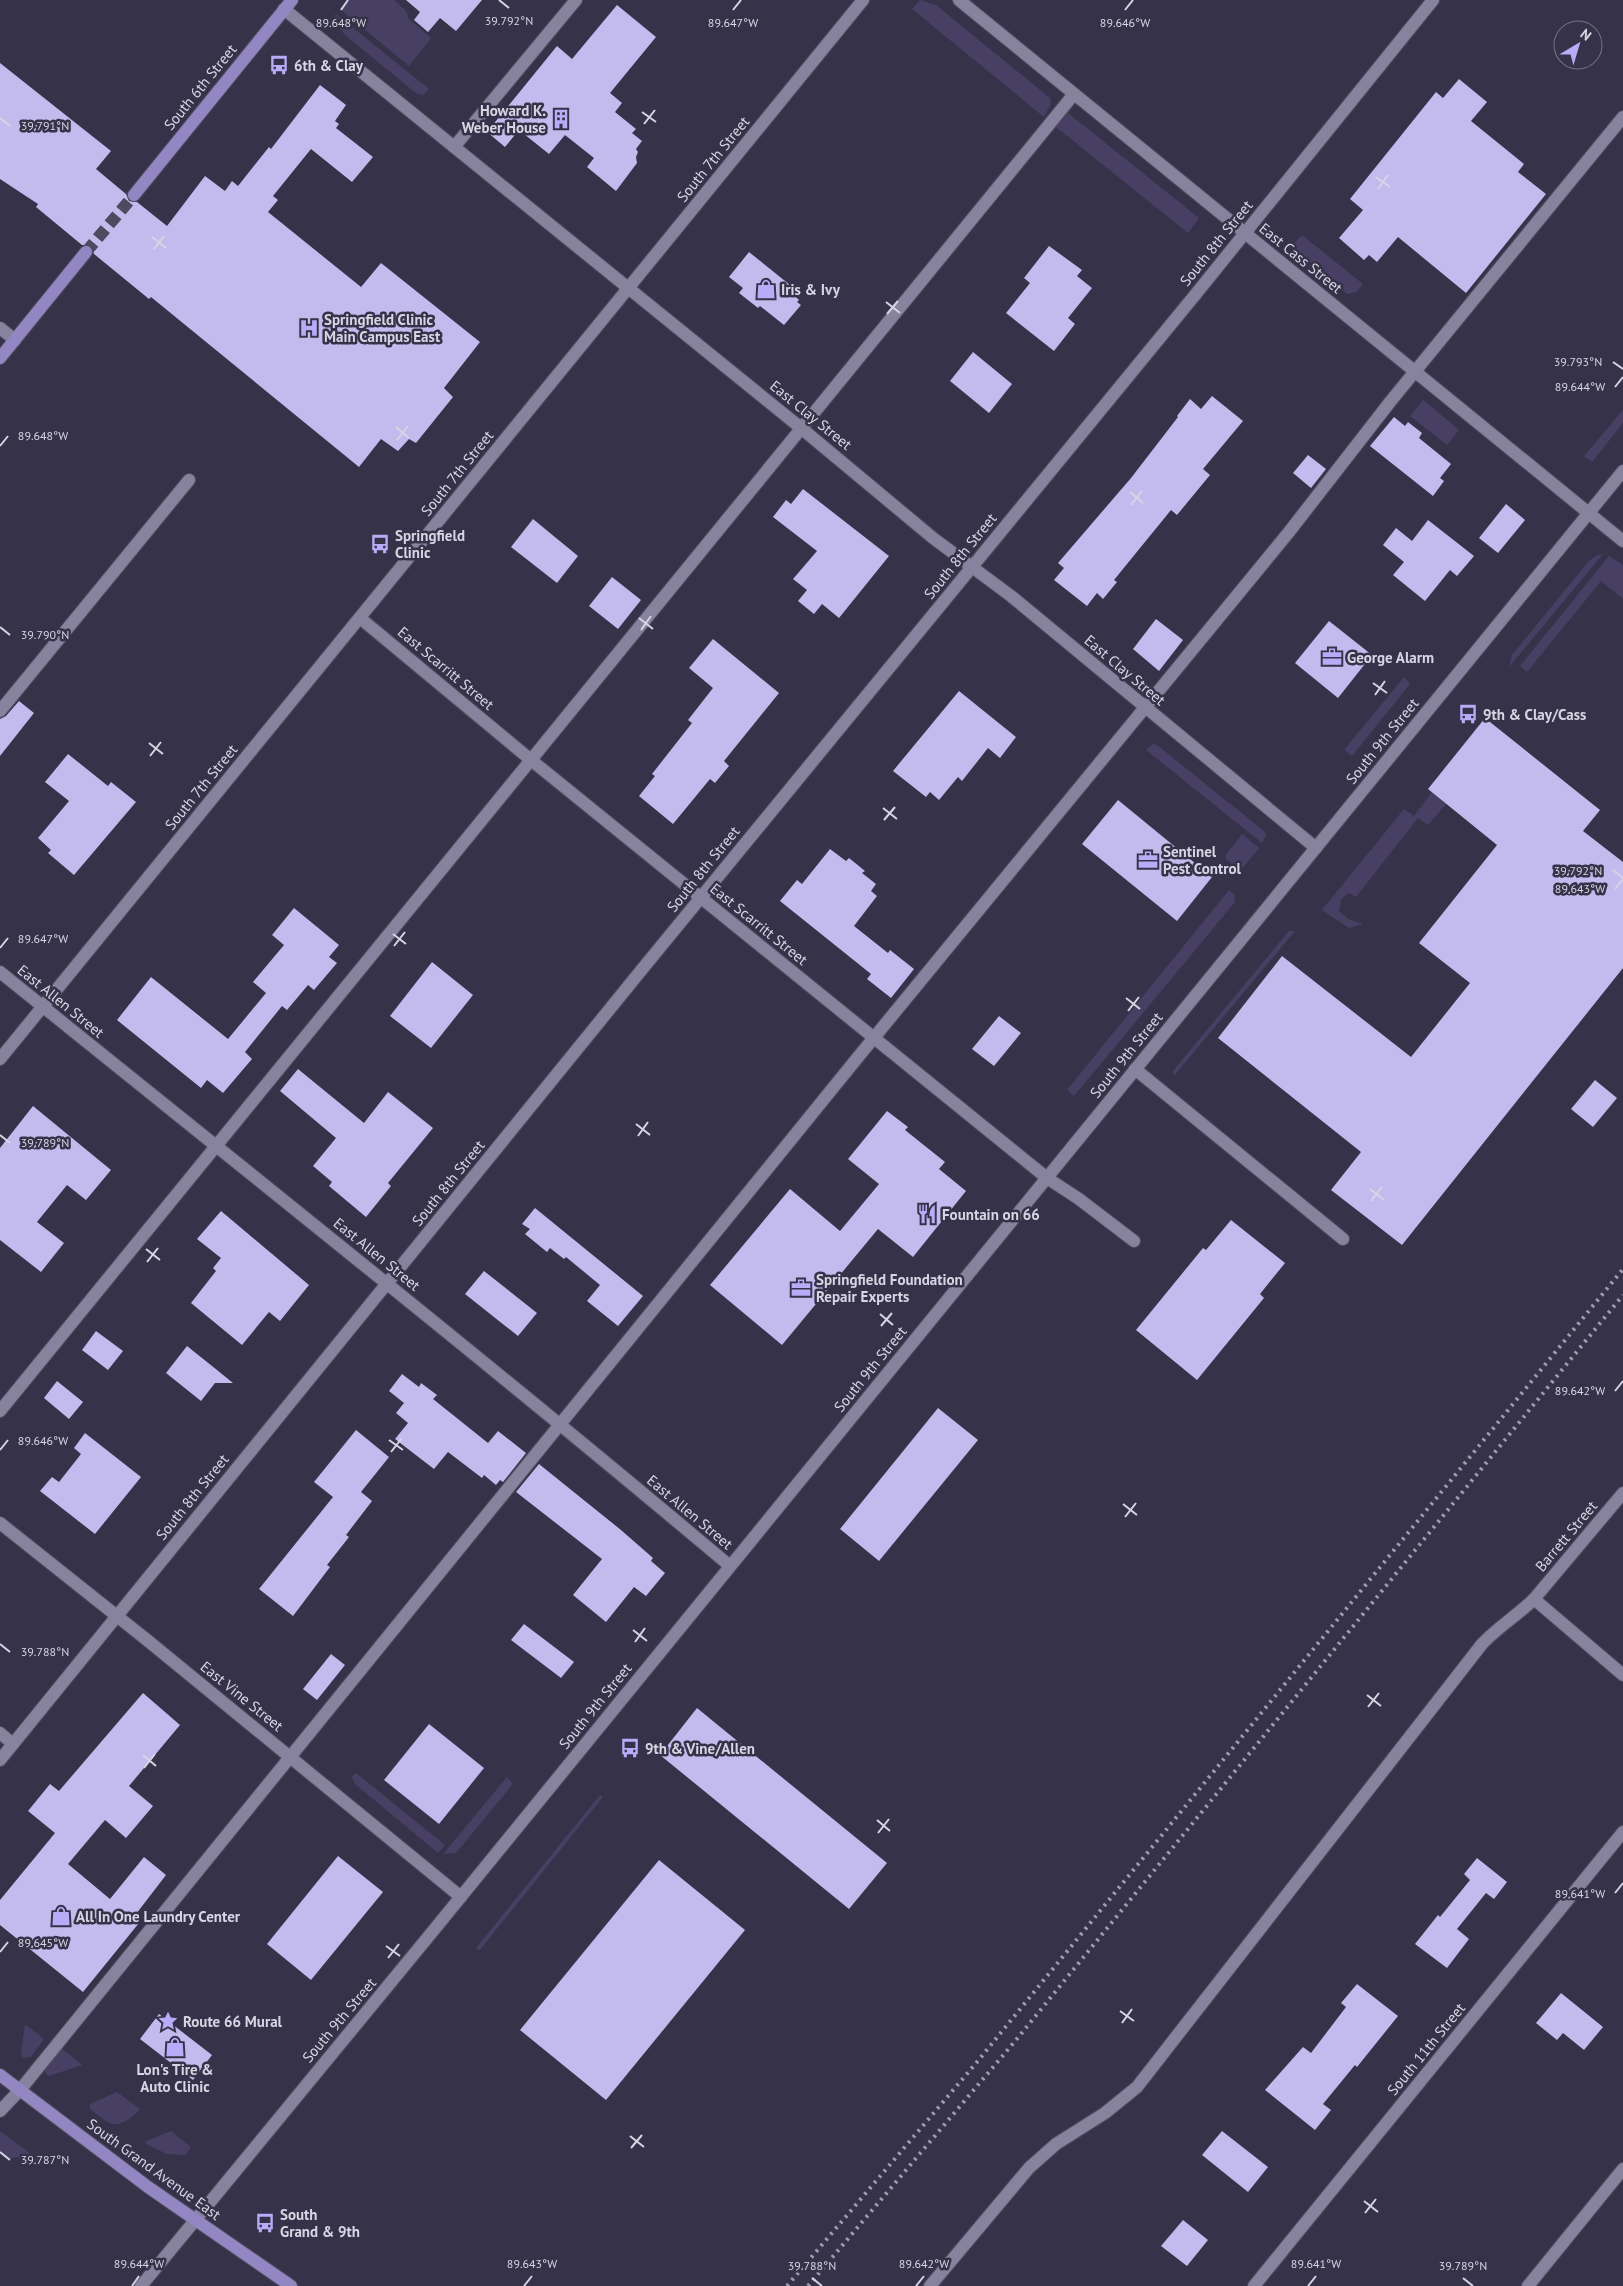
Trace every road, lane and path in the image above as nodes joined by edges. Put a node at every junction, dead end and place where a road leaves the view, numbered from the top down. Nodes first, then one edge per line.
1 (576, 0) edge
2 (863, 0) edge
3 (959, 0) edge
4 (1433, 0) edge
5 (288, 5) edge
6 (1074, 94) junction
7 (1623, 118) edge
8 (454, 147) junction
9 (134, 195) tunnel mouth
10 (1245, 233) junction
11 (86, 252) tunnel mouth
12 (629, 288) junction
13 (0, 328) edge
14 (15, 340) junction
15 (0, 358) edge
16 (1416, 371) junction
17 (801, 428) junction
18 (1623, 471) edge
19 (189, 480) dead end
20 (1589, 513) junction
21 (1623, 541) edge
22 (972, 567) junction
23 (360, 618) junction
24 (1145, 708) junction
25 (0, 711) edge
26 (531, 760) junction
27 (1316, 848) junction
28 (701, 898) junction
29 (0, 972) edge
30 (43, 1007) junction
31 (875, 1037) junction
32 (0, 1059) edge
33 (1135, 1069) junction
34 (215, 1147) junction
35 (1047, 1178) junction
36 (1343, 1239) dead end
37 (1134, 1241) dead end
38 (388, 1283) junction
39 (0, 1411) edge
40 (559, 1424) junction
41 (1623, 1494) edge
42 (0, 1523) edge
43 (730, 1566) junction
44 (1534, 1599) junction
45 (117, 1616) junction
46 (1623, 1675) edge
47 (0, 1733) edge
48 (13, 1744) junction
49 (290, 1756) junction
50 (0, 1760) edge
51 (1623, 1832) edge
52 (461, 1897) junction
53 (0, 2075) edge
54 (20, 2090) junction
55 (0, 2111) edge
56 (1623, 2169) edge
57 (196, 2219) junction
58 (141, 2286) edge
59 (291, 2286) edge
60 (930, 2286) edge
61 (1254, 2286) edge
62 (1528, 2286) edge

1 - 8 street
2 - 12 street, South 7th Street
3 - 6 street, East Cass Street
4 - 10 street, South 8th Street
5 - 8 street, East Clay Street
5 - 9 main road, South 6th Street
6 - 10 street, East Cass Street
6 - 17 street
7 - 16 street
8 - 12 street, East Clay Street
10 - 16 street, East Cass Street
10 - 22 street, South 8th Street
11 - 14 main road
12 - 17 street, East Clay Street
12 - 23 street, South 7th Street
13 - 14 street
14 - 15 main road
16 - 20 street, East Cass Street
16 - 24 street
17 - 22 street, East Clay Street
17 - 26 street
18 - 20 street, South 9th Street
19 - 25 street
20 - 21 street, East Cass Street
20 - 27 street, South 9th Street
22 - 24 street, East Clay Street
22 - 28 street, South 8th Street
23 - 26 street, East Scarritt Street
23 - 30 street, South 7th Street
24 - 27 street, East Clay Street
24 - 31 street
26 - 28 street, East Scarritt Street
26 - 34 street
27 - 33 street, South 9th Street
28 - 31 street, East Scarritt Street
28 - 38 street, South 8th Street
29 - 30 street, East Allen Street
30 - 32 street, South 7th Street
30 - 34 street, East Allen Street
31 - 35 street, East Scarritt Street
31 - 40 street
33 - 35 street, South 9th Street
33 - 36 street
34 - 38 street, East Allen Street
34 - 39 street
35 - 37 street, East Scarritt Street
35 - 43 street, South 9th Street
38 - 40 street, East Allen Street
38 - 45 street, South 8th Street
40 - 43 street, East Allen Street
40 - 49 street
41 - 44 street, Barrett Street
42 - 45 street, East Vine Street
43 - 52 street, South 9th Street
44 - 46 street
44 - 60 street, Barrett Street
45 - 48 street, South 8th Street
45 - 49 street, East Vine Street
47 - 48 street
48 - 50 street, South 8th Street
49 - 52 street, East Vine Street
49 - 54 street
51 - 61 street, South 11th Street
52 - 57 street, South 9th Street
53 - 54 main road, South Grand Avenue East
54 - 55 street
54 - 57 main road, South Grand Avenue East
56 - 62 street
57 - 58 street, South 9th Street
57 - 59 main road, South Grand Avenue East

